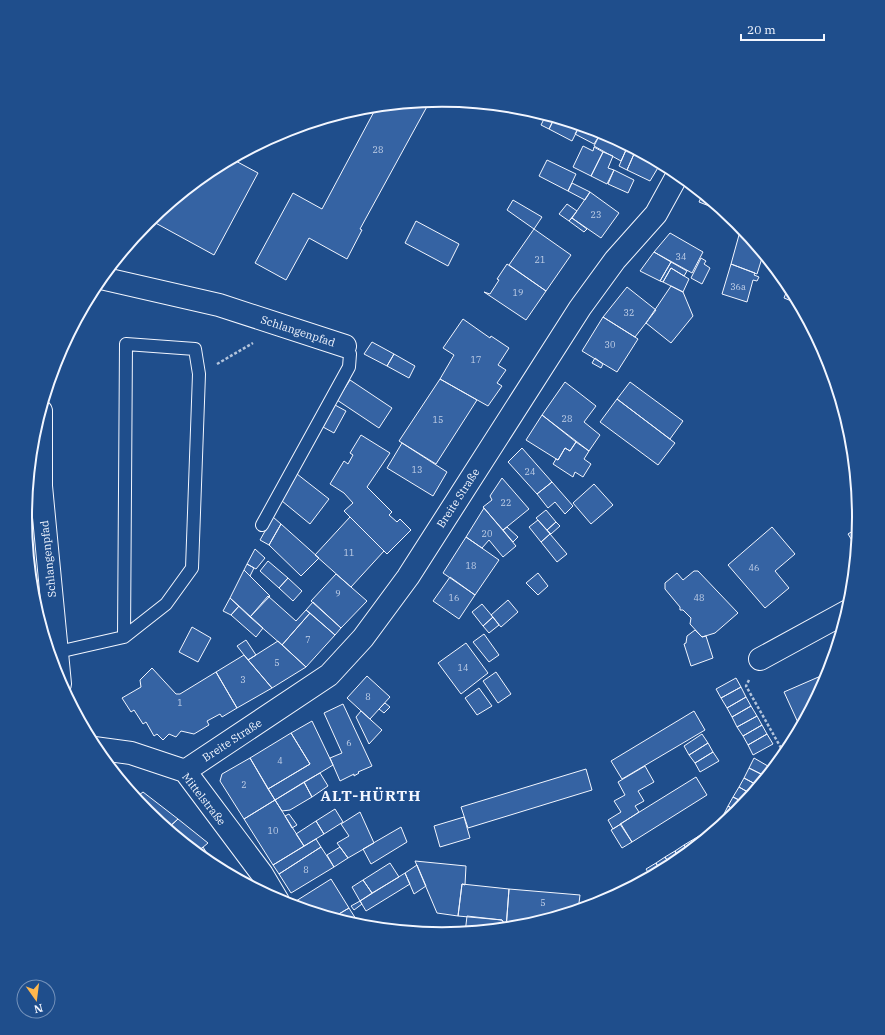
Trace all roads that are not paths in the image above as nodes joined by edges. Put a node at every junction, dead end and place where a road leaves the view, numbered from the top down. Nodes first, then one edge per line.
1 (675, 179) edge
2 (108, 279) edge
3 (345, 346) joint
4 (41, 434) edge
5 (262, 525) dead end
6 (841, 615) edge
7 (124, 637) junction
8 (58, 652) junction
9 (760, 659) road end
10 (59, 662) edge
11 (104, 749) edge
12 (185, 771) junction
13 (272, 891) edge

1 - 12 street, Breite Straße
2 - 3 street, Schlangenpfad
3 - 5 lane, Schlangenpfad
4 - 8 street, Schlangenpfad
6 - 9 street
7 - 7 lane
7 - 8 lane
8 - 10 street, Schlangenpfad
11 - 12 street, Mittelstraße
12 - 13 street, Mittelstraße

